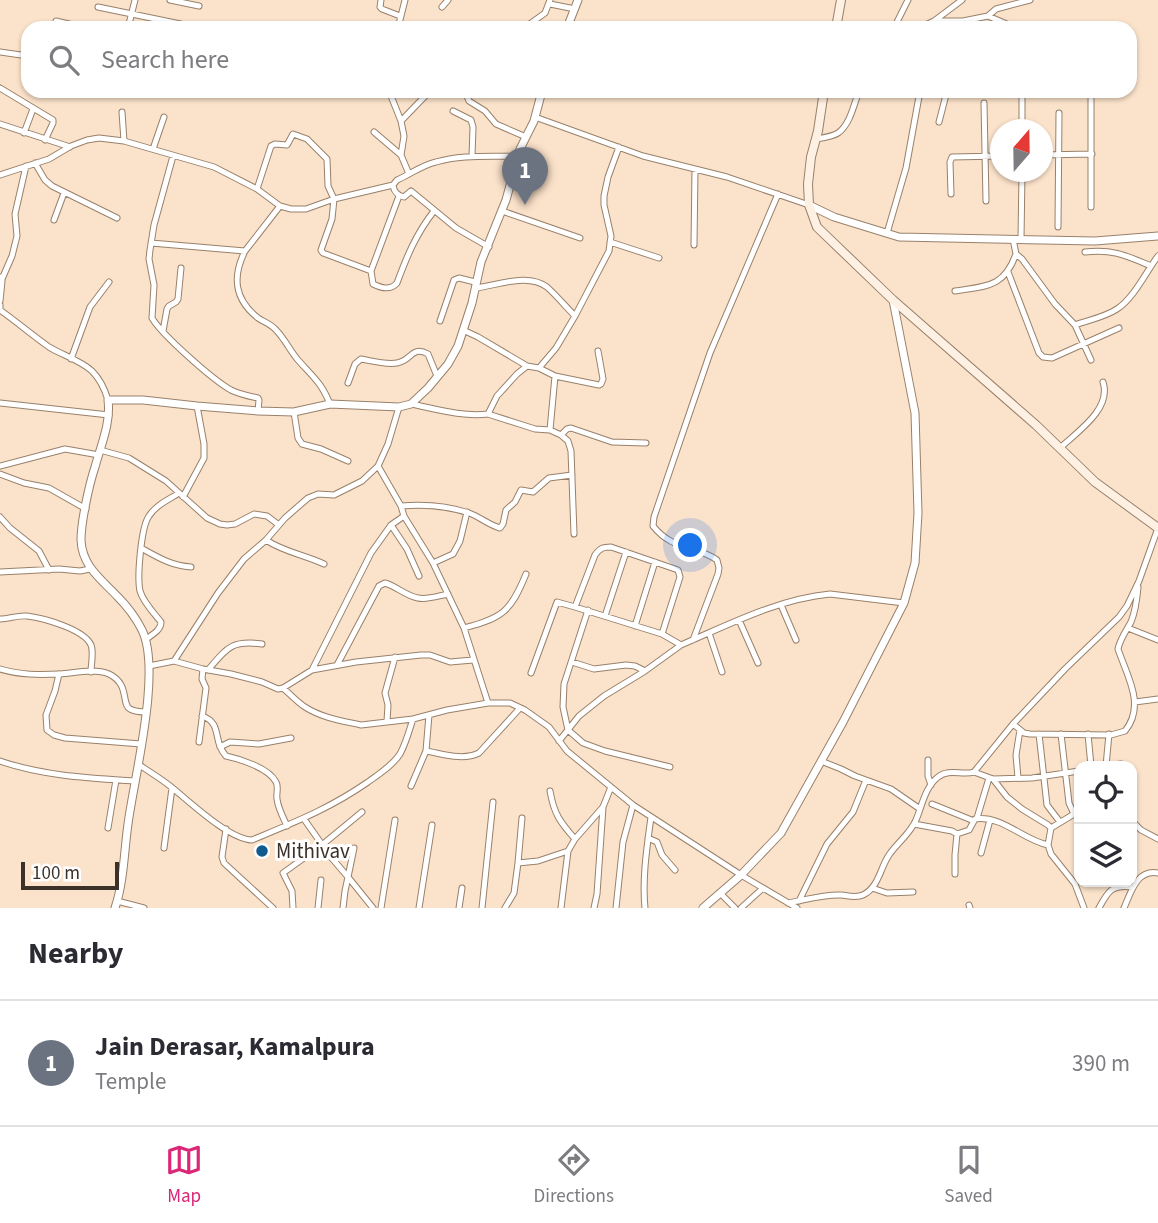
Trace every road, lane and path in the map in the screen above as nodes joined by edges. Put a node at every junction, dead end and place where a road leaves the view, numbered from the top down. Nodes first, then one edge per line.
1 (135, 0) edge
2 (170, 0) edge
3 (380, 0) edge
4 (405, 0) edge
5 (448, 0) edge
6 (578, 0) edge
7 (841, 0) edge
8 (908, 0) edge
9 (962, 0) edge
10 (1030, 0) edge
11 (550, 2) edge
12 (199, 6) dead end
13 (98, 7) dead end
14 (442, 7) dead end
15 (575, 9) junction
16 (132, 13) junction
17 (400, 16) junction
18 (988, 16) junction
19 (130, 21) edge
20 (168, 21) edge
21 (399, 21) edge
22 (535, 21) edge
23 (570, 21) edge
24 (837, 21) edge
25 (898, 21) edge
26 (934, 21) joint
27 (1000, 21) edge
28 (0, 52) edge
29 (21, 54) edge
30 (0, 88) edge
31 (392, 98) edge
32 (423, 98) edge
33 (469, 98) edge
34 (540, 98) edge
35 (823, 98) edge
36 (856, 98) edge
37 (919, 98) edge
38 (945, 98) edge
39 (1022, 98) edge
40 (1091, 99) dead end
41 (984, 103) dead end
42 (33, 110) junction
43 (453, 111) dead end
44 (122, 112) dead end
45 (1059, 113) dead end
46 (164, 117) dead end
47 (535, 117) junction
48 (1022, 119) edge
49 (401, 121) junction
50 (939, 122) dead end
51 (0, 124) edge
52 (374, 132) dead end
53 (24, 133) junction
54 (526, 137) junction
55 (815, 139) junction
56 (45, 140) junction
57 (124, 141) junction
58 (70, 147) junction
59 (619, 147) junction
60 (153, 149) junction
61 (1092, 154) junction
62 (401, 155) junction
63 (1053, 155) edge
64 (1059, 155) junction
65 (173, 156) junction
66 (472, 156) junction
67 (518, 156) junction
68 (985, 156) junction
69 (990, 156) edge
70 (35, 163) junction
71 (0, 164) edge
72 (26, 166) junction
73 (695, 169) junction
74 (1, 174) edge
75 (410, 182) junction
76 (1020, 182) edge
77 (393, 185) junction
78 (257, 189) junction
79 (64, 193) junction
80 (778, 194) junction
81 (951, 194) dead end
82 (399, 196) junction
83 (334, 199) junction
84 (986, 201) dead end
85 (810, 205) junction
86 (280, 206) junction
87 (1091, 207) dead end
88 (435, 211) junction
89 (502, 211) junction
90 (117, 218) dead end
91 (54, 220) dead end
92 (1058, 227) dead end
93 (887, 233) junction
94 (1158, 236) edge
95 (580, 238) dead end
96 (1017, 239) junction
97 (610, 242) junction
98 (151, 243) junction
99 (694, 245) dead end
100 (489, 247) junction
101 (245, 251) junction
102 (1085, 252) dead end
103 (1016, 254) junction
104 (1158, 256) edge
105 (659, 258) dead end
106 (1151, 266) junction
107 (181, 268) dead end
108 (372, 271) junction
109 (1009, 272) junction
110 (1, 277) edge
111 (108, 282) dead end
112 (475, 285) junction
113 (955, 291) dead end
114 (893, 300) junction
115 (0, 303) edge
116 (0, 311) edge
117 (575, 316) junction
118 (440, 321) dead end
119 (1075, 325) junction
120 (1119, 328) dead end
121 (463, 330) junction
122 (163, 331) junction
123 (1084, 344) junction
124 (598, 351) dead end
125 (71, 359) junction
126 (1091, 360) dead end
127 (527, 366) junction
128 (538, 368) junction
129 (437, 376) junction
130 (555, 376) junction
131 (1103, 382) dead end
132 (348, 383) dead end
133 (108, 400) junction
134 (0, 403) edge
135 (330, 404) junction
136 (411, 404) junction
137 (197, 407) junction
138 (399, 407) junction
139 (258, 411) junction
140 (294, 412) junction
141 (488, 414) junction
142 (109, 415) junction
143 (550, 430) junction
144 (561, 435) junction
145 (646, 443) dead end
146 (1059, 448) junction
147 (100, 452) junction
148 (348, 461) dead end
149 (0, 466) edge
150 (378, 466) junction
151 (0, 474) edge
152 (572, 475) junction
153 (181, 495) junction
154 (401, 506) junction
155 (86, 509) junction
156 (467, 512) junction
157 (404, 516) junction
158 (0, 517) edge
159 (279, 525) junction
160 (391, 525) junction
161 (1158, 528) edge
162 (574, 534) dead end
163 (266, 540) junction
164 (141, 548) junction
165 (626, 552) junction
166 (655, 562) junction
167 (433, 563) junction
168 (324, 565) dead end
169 (191, 567) dead end
170 (90, 569) junction
171 (49, 570) junction
172 (0, 572) edge
173 (526, 574) dead end
174 (419, 576) dead end
175 (1139, 581) junction
176 (448, 594) junction
177 (904, 603) junction
178 (781, 605) junction
179 (575, 607) junction
180 (588, 610) junction
181 (605, 616) junction
182 (0, 619) edge
183 (739, 620) junction
184 (635, 625) junction
185 (464, 628) junction
186 (1128, 628) junction
187 (709, 633) junction
188 (662, 634) junction
189 (145, 640) junction
190 (693, 640) junction
191 (796, 640) dead end
192 (1158, 640) edge
193 (261, 644) dead end
194 (681, 645) junction
195 (396, 657) junction
196 (473, 660) junction
197 (174, 661) junction
198 (572, 662) junction
199 (758, 663) dead end
200 (337, 665) junction
201 (149, 666) junction
202 (0, 669) edge
203 (205, 670) junction
204 (312, 670) junction
205 (645, 671) junction
206 (91, 672) junction
207 (722, 672) dead end
208 (531, 673) dead end
209 (59, 674) junction
210 (283, 688) junction
211 (1158, 699) edge
212 (1135, 702) junction
213 (488, 703) junction
214 (520, 708) junction
215 (146, 712) junction
216 (429, 715) junction
217 (202, 716) junction
218 (413, 719) junction
219 (387, 721) junction
220 (1013, 724) junction
221 (568, 730) junction
222 (1020, 730) junction
223 (1039, 734) junction
224 (1062, 734) junction
225 (1088, 734) junction
226 (1109, 734) junction
227 (291, 738) dead end
228 (559, 741) junction
229 (199, 742) dead end
230 (141, 744) junction
231 (220, 747) junction
232 (426, 751) junction
233 (928, 760) dead end
234 (0, 761) edge
235 (821, 761) junction
236 (1091, 761) edge
237 (1107, 761) edge
238 (138, 764) junction
239 (670, 767) dead end
240 (974, 772) junction
241 (1074, 772) edge
242 (1066, 774) junction
243 (1044, 776) junction
244 (1018, 778) junction
245 (991, 779) junction
246 (116, 780) junction
247 (866, 780) junction
248 (135, 781) junction
249 (931, 785) junction
250 (411, 786) dead end
251 (611, 787) junction
252 (172, 788) junction
253 (550, 792) dead end
254 (494, 802) dead end
255 (632, 804) junction
256 (932, 804) dead end
257 (603, 807) junction
258 (920, 808) junction
259 (1074, 809) edge
260 (362, 811) dead end
261 (1074, 814) edge
262 (650, 817) junction
263 (522, 818) dead end
264 (304, 819) junction
265 (976, 819) junction
266 (990, 820) junction
267 (395, 821) dead end
268 (1060, 822) junction
269 (914, 824) junction
270 (432, 825) dead end
271 (287, 826) junction
272 (108, 828) dead end
273 (1051, 828) junction
274 (1137, 828) edge
275 (226, 829) junction
276 (957, 834) junction
277 (648, 838) junction
278 (575, 839) junction
279 (1158, 839) edge
280 (322, 845) junction
281 (1048, 845) junction
282 (164, 848) dead end
283 (354, 848) dead end
284 (568, 851) junction
285 (981, 853) dead end
286 (518, 863) junction
287 (675, 870) dead end
288 (1158, 873) edge
289 (955, 874) dead end
290 (741, 875) junction
291 (348, 877) junction
292 (321, 880) dead end
293 (1137, 881) edge
294 (1080, 887) edge
295 (1115, 887) edge
296 (1133, 887) edge
297 (461, 888) dead end
298 (763, 888) junction
299 (872, 888) junction
300 (1078, 891) junction
301 (913, 892) dead end
302 (720, 893) junction
303 (367, 898) junction
304 (799, 901) junction
305 (788, 902) junction
306 (116, 904) edge
307 (292, 907) edge
308 (144, 908) edge
309 (274, 908) edge
310 (318, 908) edge
311 (343, 908) edge
312 (366, 908) edge
313 (373, 908) edge
314 (381, 908) edge
315 (419, 908) edge
316 (459, 908) edge
317 (482, 908) edge
318 (505, 908) edge
319 (561, 908) edge
320 (594, 908) edge
321 (616, 908) edge
322 (645, 908) edge
323 (703, 908) edge
324 (735, 908) edge
325 (741, 908) edge
326 (797, 908) edge
327 (1084, 908) edge
328 (1098, 908) edge
329 (1124, 908) edge

1 - 16 street
2 - 12 street
3 - 17 street
4 - 17 street
5 - 14 street
6 - 15 street
7 - 24 main road
8 - 25 street
9 - 26 street
10 - 18 street
11 - 15 street
11 - 22 street
13 - 16 street
15 - 23 street
16 - 19 street
16 - 20 street
17 - 21 street
18 - 26 street
18 - 27 street
28 - 29 street
30 - 42 street
31 - 49 street
32 - 49 street
33 - 54 street
34 - 47 street
35 - 55 main road
36 - 55 street
37 - 93 street
38 - 50 street
39 - 48 street
40 - 61 street
41 - 68 street
42 - 53 street
42 - 56 street
43 - 66 street
44 - 57 street
45 - 64 street
46 - 60 street
47 - 54 street
47 - 59 street
49 - 62 street
51 - 53 street
52 - 62 street
53 - 56 street
54 - 67 street
55 - 85 main road
56 - 58 street
57 - 58 street
57 - 60 street
58 - 70 street
59 - 73 street
59 - 97 street
60 - 65 street
61 - 64 street
61 - 87 street
62 - 75 street
63 - 64 street
64 - 92 street
65 - 78 street
65 - 98 street
66 - 67 street
66 - 75 street
67 - 89 street
68 - 69 street
68 - 81 street
68 - 84 street
70 - 72 street
70 - 79 street
71 - 74 street
72 - 74 street
72 - 110 street
73 - 80 street
73 - 99 street
75 - 77 street
75 - 82 street
75 - 88 street
76 - 96 street
77 - 82 street
77 - 83 street
78 - 83 street
78 - 86 street
79 - 90 street
79 - 91 street
80 - 85 street
80 - 190 street
82 - 108 street
83 - 86 street
83 - 108 street
85 - 93 street
85 - 114 main road
86 - 101 street
88 - 100 street
88 - 108 street
89 - 95 street
89 - 100 street
93 - 96 street
94 - 96 street
96 - 103 street
97 - 105 street
97 - 117 street
98 - 101 street
98 - 122 street
100 - 112 street
101 - 135 street
102 - 106 street
103 - 109 street
103 - 119 street
104 - 106 street
106 - 119 street
107 - 122 street
109 - 113 street
109 - 123 street
110 - 115 street
111 - 125 street
112 - 117 street
112 - 118 street
112 - 121 street
114 - 146 main road
114 - 177 street
115 - 116 street
116 - 125 street
117 - 128 street
119 - 123 street
120 - 123 street
121 - 127 street
121 - 129 street
122 - 139 street
123 - 126 street
124 - 130 street
125 - 133 street
127 - 128 street
127 - 141 street
128 - 130 street
129 - 132 street
129 - 136 street
130 - 143 street
131 - 146 street
133 - 137 street
133 - 142 street
134 - 142 street
135 - 138 street
135 - 140 street
136 - 138 street
136 - 141 street
137 - 139 street
137 - 153 street
138 - 150 street
139 - 140 street
140 - 148 street
141 - 143 street
142 - 147 street
143 - 144 street
144 - 145 street
144 - 152 street
146 - 161 main road
147 - 149 street
147 - 153 street
147 - 155 street
150 - 154 street
150 - 159 street
151 - 155 street
152 - 156 street
152 - 162 street
153 - 159 street
153 - 164 street
154 - 156 street
154 - 157 street
155 - 170 street
156 - 167 street
157 - 160 street
157 - 167 street
158 - 171 street
159 - 163 street
160 - 174 street
160 - 204 street
161 - 175 street
163 - 168 street
163 - 197 street
164 - 169 street
164 - 189 street
165 - 166 street
165 - 179 street
165 - 181 street
166 - 184 street
166 - 188 street
167 - 176 street
170 - 171 street
170 - 189 street
171 - 172 street
173 - 185 street
175 - 186 street
175 - 220 street
176 - 185 street
176 - 200 street
177 - 178 street
177 - 235 street
178 - 183 street
178 - 191 street
179 - 180 street
179 - 208 street
180 - 181 street
180 - 198 street
181 - 184 street
182 - 206 street
183 - 187 street
183 - 199 street
184 - 188 street
185 - 196 street
186 - 192 street
186 - 212 street
187 - 190 street
187 - 207 street
188 - 194 street
189 - 201 street
190 - 194 street
193 - 203 street
194 - 205 street
195 - 196 street
195 - 200 street
195 - 219 street
196 - 213 street
197 - 201 street
197 - 203 street
198 - 205 street
198 - 221 street
200 - 204 street
201 - 215 street
202 - 209 street
203 - 210 street
203 - 217 street
204 - 210 street
205 - 221 street
206 - 209 street
206 - 215 street
209 - 230 street
210 - 219 street
211 - 212 street
212 - 226 street
213 - 214 street
213 - 216 street
214 - 228 street
214 - 232 street
215 - 230 street
216 - 218 street
216 - 232 street
217 - 229 street
217 - 231 street
218 - 219 street
218 - 264 street
220 - 222 street
220 - 240 street
221 - 228 street
221 - 239 street
222 - 223 street
222 - 244 street
223 - 224 street
223 - 243 street
224 - 225 street
224 - 242 street
225 - 226 street
225 - 236 street
226 - 237 street
227 - 231 street
228 - 251 street
230 - 238 street
231 - 271 street
232 - 250 street
233 - 249 street
234 - 246 street
235 - 247 street
235 - 290 street
238 - 248 street
238 - 252 street
240 - 245 street
240 - 249 street
241 - 242 street
242 - 243 street
242 - 259 street
243 - 244 street
243 - 268 street
244 - 245 street
245 - 265 street
245 - 273 street
246 - 248 street
246 - 272 street
247 - 258 street
247 - 304 street
248 - 306 street
249 - 258 street
251 - 255 street
251 - 257 street
252 - 275 street
252 - 282 street
253 - 278 street
254 - 317 street
255 - 262 street
255 - 321 street
256 - 265 street
257 - 278 street
257 - 320 street
258 - 269 street
260 - 280 street
261 - 268 street
262 - 277 street
262 - 290 street
263 - 286 street
264 - 271 street
264 - 280 street
265 - 266 street
265 - 276 street
266 - 281 street
266 - 285 street
267 - 314 street
268 - 273 street
269 - 276 street
269 - 299 street
270 - 315 street
271 - 275 street
273 - 281 street
274 - 279 street
275 - 309 street
276 - 289 street
277 - 287 street
277 - 322 street
278 - 284 street
280 - 291 street
280 - 307 street
281 - 300 street
283 - 291 street
284 - 286 street
284 - 319 street
286 - 318 street
288 - 293 street
290 - 298 street
290 - 302 street
291 - 303 street
291 - 311 street
292 - 310 street
294 - 300 street
295 - 328 street
296 - 329 street
297 - 316 street
298 - 305 street
298 - 325 street
299 - 301 street
299 - 304 street
300 - 327 street
302 - 323 street
302 - 324 street
303 - 312 street
303 - 313 street
304 - 305 street
305 - 326 street
306 - 308 street

